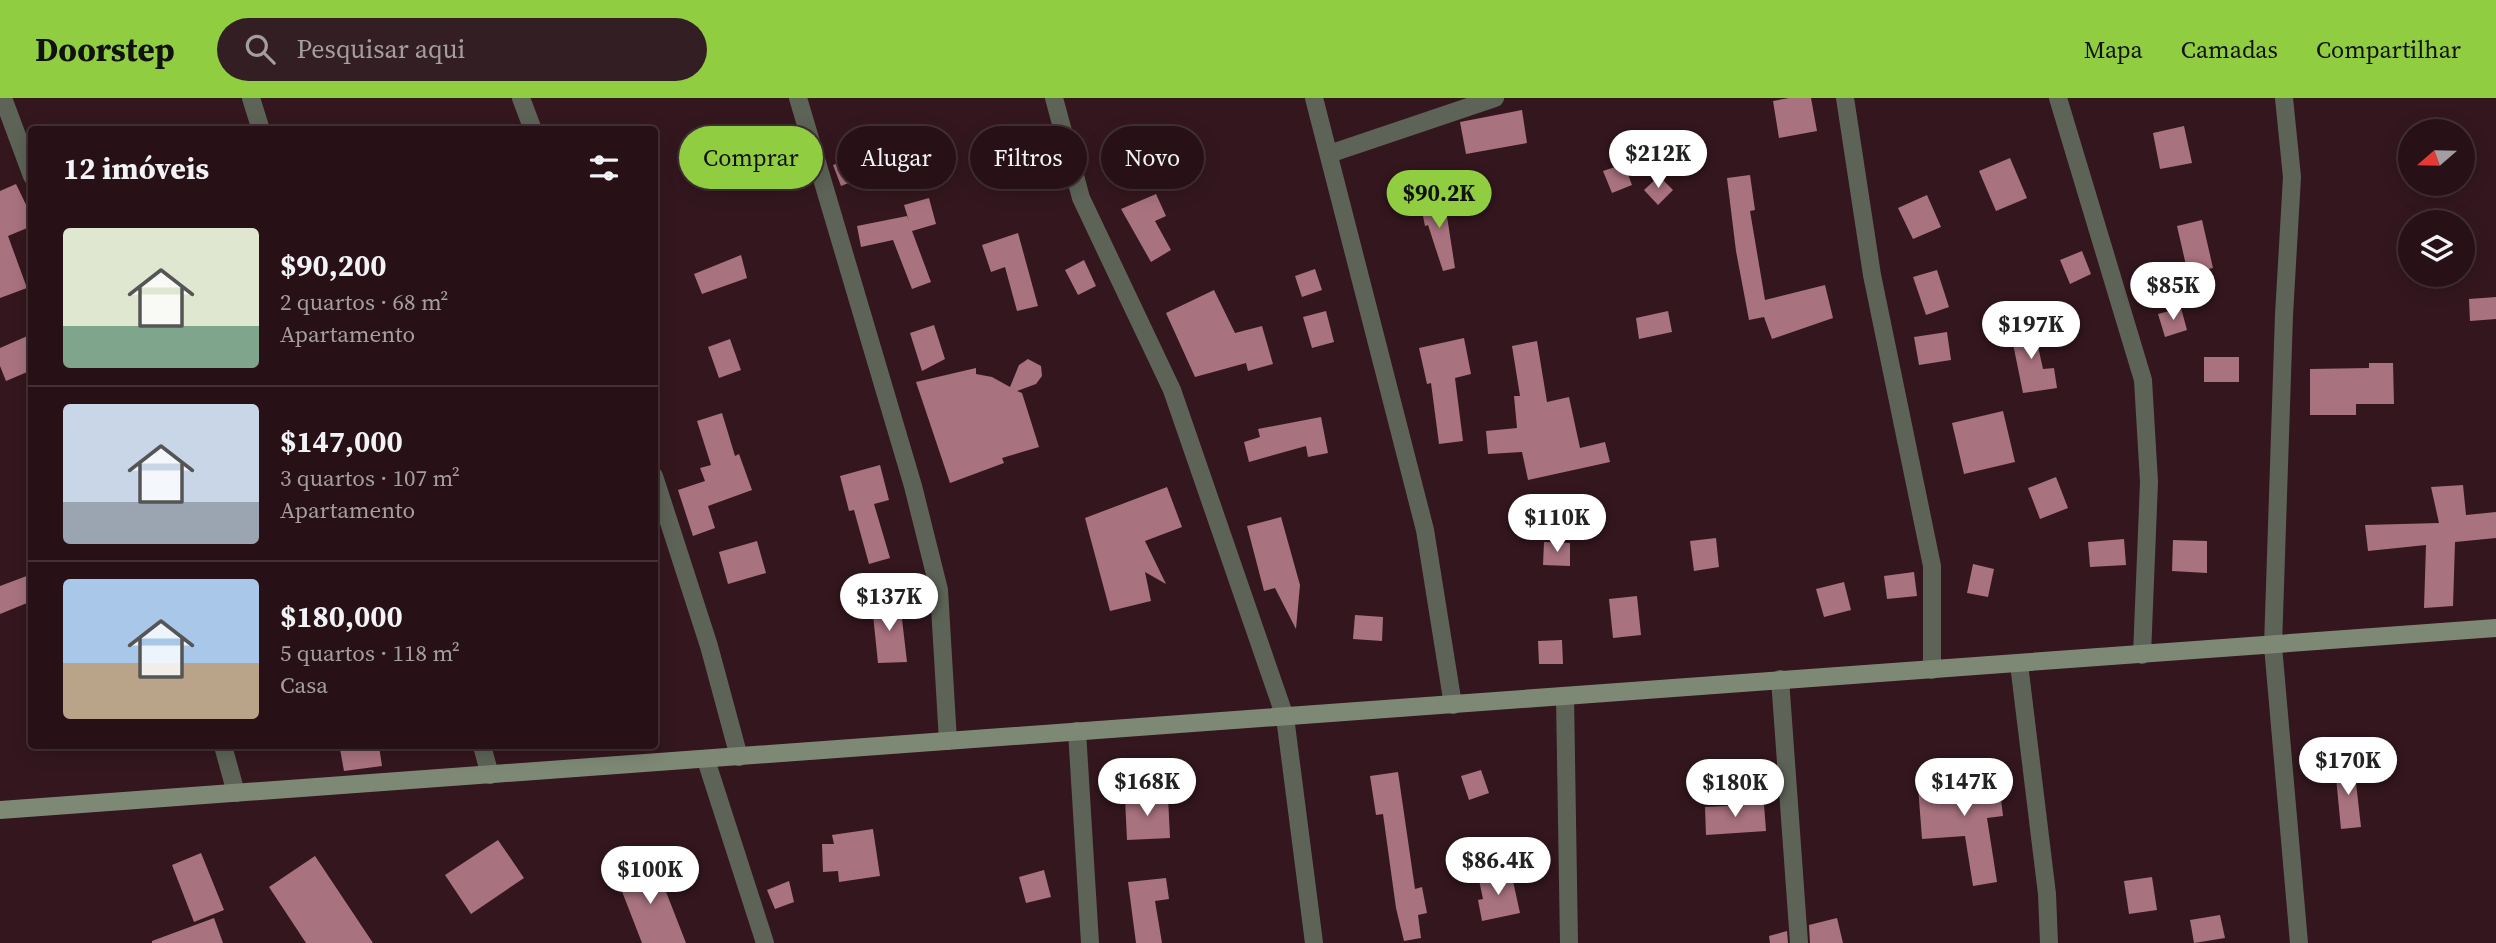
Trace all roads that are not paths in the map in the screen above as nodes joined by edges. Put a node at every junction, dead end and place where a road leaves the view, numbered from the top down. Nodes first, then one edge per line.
1 (3, 98) edge
2 (251, 98) edge
3 (521, 98) edge
4 (798, 98) edge
5 (1054, 98) edge
6 (1314, 98) edge
7 (1495, 98) edge
8 (1844, 98) edge
9 (2058, 98) edge
10 (2284, 98) edge
11 (260, 126) edge
12 (532, 126) edge
13 (1329, 154) junction
14 (28, 165) edge
15 (658, 488) edge
16 (2496, 628) edge
17 (2273, 646) junction
18 (2142, 655) junction
19 (2019, 664) junction
20 (1932, 670) junction
21 (1780, 679) junction
22 (1566, 696) junction
23 (1452, 705) junction
24 (1285, 717) junction
25 (1077, 731) junction
26 (948, 741) junction
27 (224, 749) edge
28 (483, 749) edge
29 (739, 757) junction
30 (706, 760) junction
31 (489, 775) junction
32 (236, 793) junction
33 (0, 810) edge
34 (765, 943) edge
35 (1090, 943) edge
36 (1314, 943) edge
37 (1569, 943) edge
38 (1799, 943) edge
39 (2049, 943) edge
40 (2299, 943) edge

1 - 14 street
2 - 11 street
3 - 12 street
4 - 26 street
5 - 24 street
6 - 13 street
7 - 13 street
8 - 20 street
9 - 18 street
10 - 17 street
13 - 23 street
15 - 29 street
16 - 17 street
17 - 18 street
17 - 40 street
18 - 19 street
19 - 20 street
19 - 39 street
20 - 21 street
21 - 22 street
21 - 38 street
22 - 23 street
22 - 37 street
23 - 24 street
24 - 25 street
24 - 36 street
25 - 26 street
25 - 35 street
26 - 29 street
27 - 32 street
28 - 31 street
29 - 30 street
30 - 31 street
30 - 34 street
31 - 32 street
32 - 33 street

